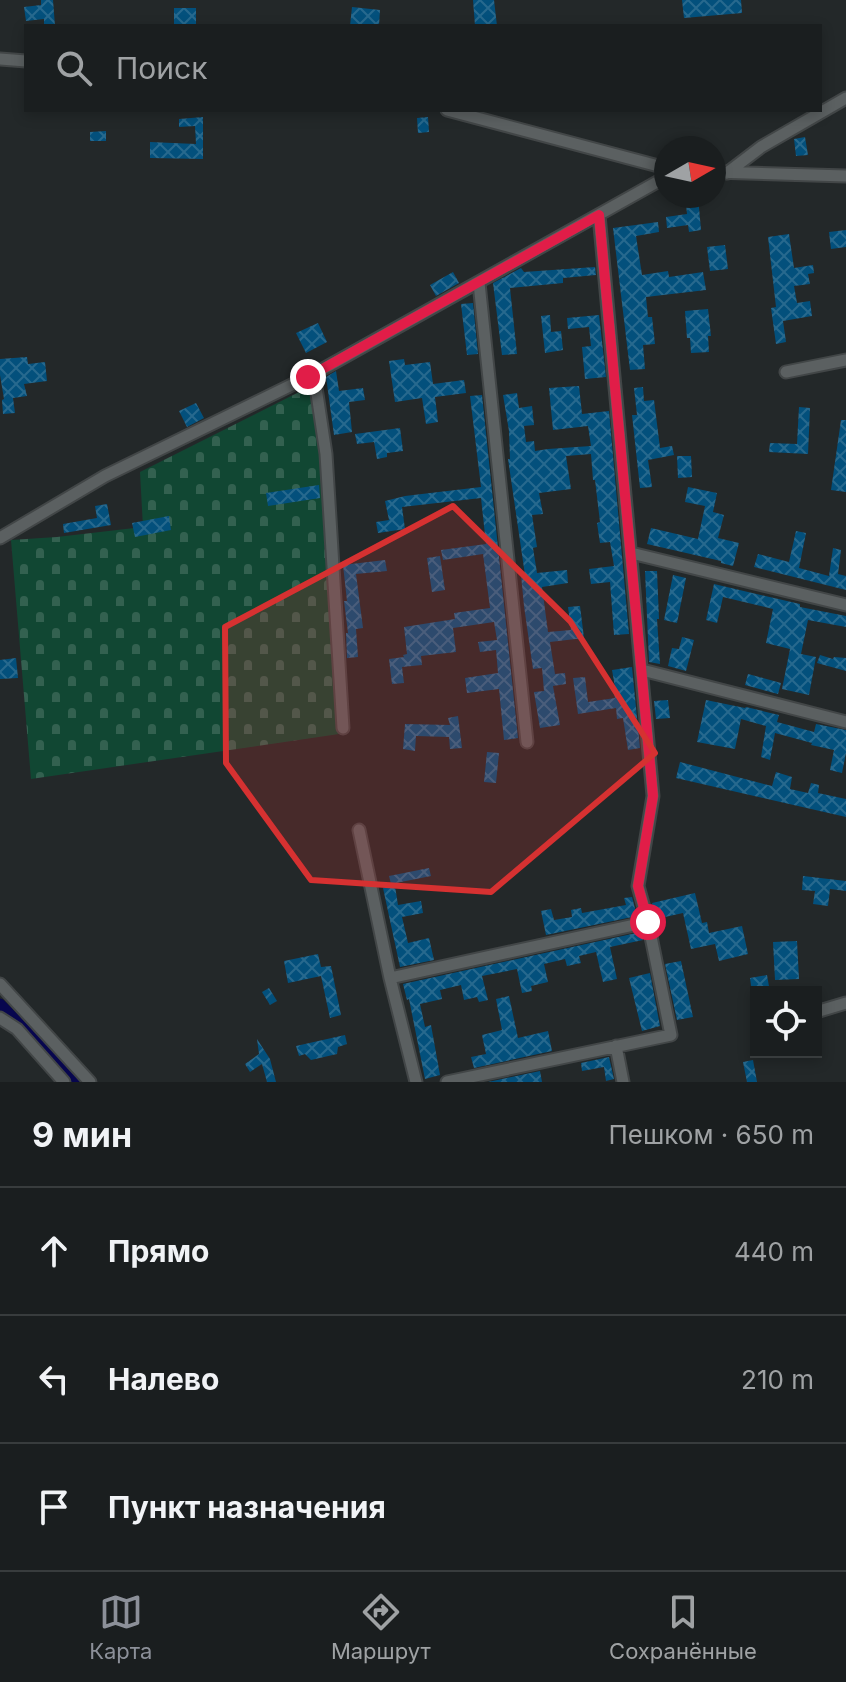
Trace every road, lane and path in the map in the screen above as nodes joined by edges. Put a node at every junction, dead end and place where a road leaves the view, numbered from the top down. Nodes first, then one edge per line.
1 (0, 59) edge
2 (24, 61) edge
3 (846, 98) edge
4 (455, 112) edge
5 (822, 112) edge
6 (822, 112) edge
7 (654, 165) edge
8 (727, 173) joint
9 (846, 176) edge
10 (654, 184) edge
11 (599, 215) junction
12 (479, 283) junction
13 (846, 360) edge
14 (786, 372) dead end
15 (314, 374) junction
16 (0, 538) edge
17 (631, 553) junction
18 (846, 605) edge
19 (642, 670) junction
20 (846, 722) edge
21 (343, 728) dead end
22 (527, 742) dead end
23 (359, 830) dead end
24 (648, 922) junction
25 (390, 978) junction
26 (0, 984) edge
27 (846, 1003) edge
28 (822, 1010) edge
29 (0, 1018) edge
30 (616, 1046) junction
31 (64, 1082) edge
32 (90, 1082) edge
33 (416, 1082) edge
34 (447, 1082) edge
35 (623, 1082) edge

1 - 2 street
3 - 6 street
4 - 7 street
5 - 8 street
8 - 9 street
10 - 11 street
11 - 12 street
11 - 17 street
12 - 15 street
12 - 22 street
13 - 14 street
15 - 16 street
15 - 21 street
17 - 18 street
17 - 19 street
19 - 20 street
19 - 24 street
23 - 25 street
24 - 25 street
24 - 30 street
25 - 33 street
26 - 32 street
27 - 28 street
29 - 31 street
30 - 34 street
30 - 35 street

